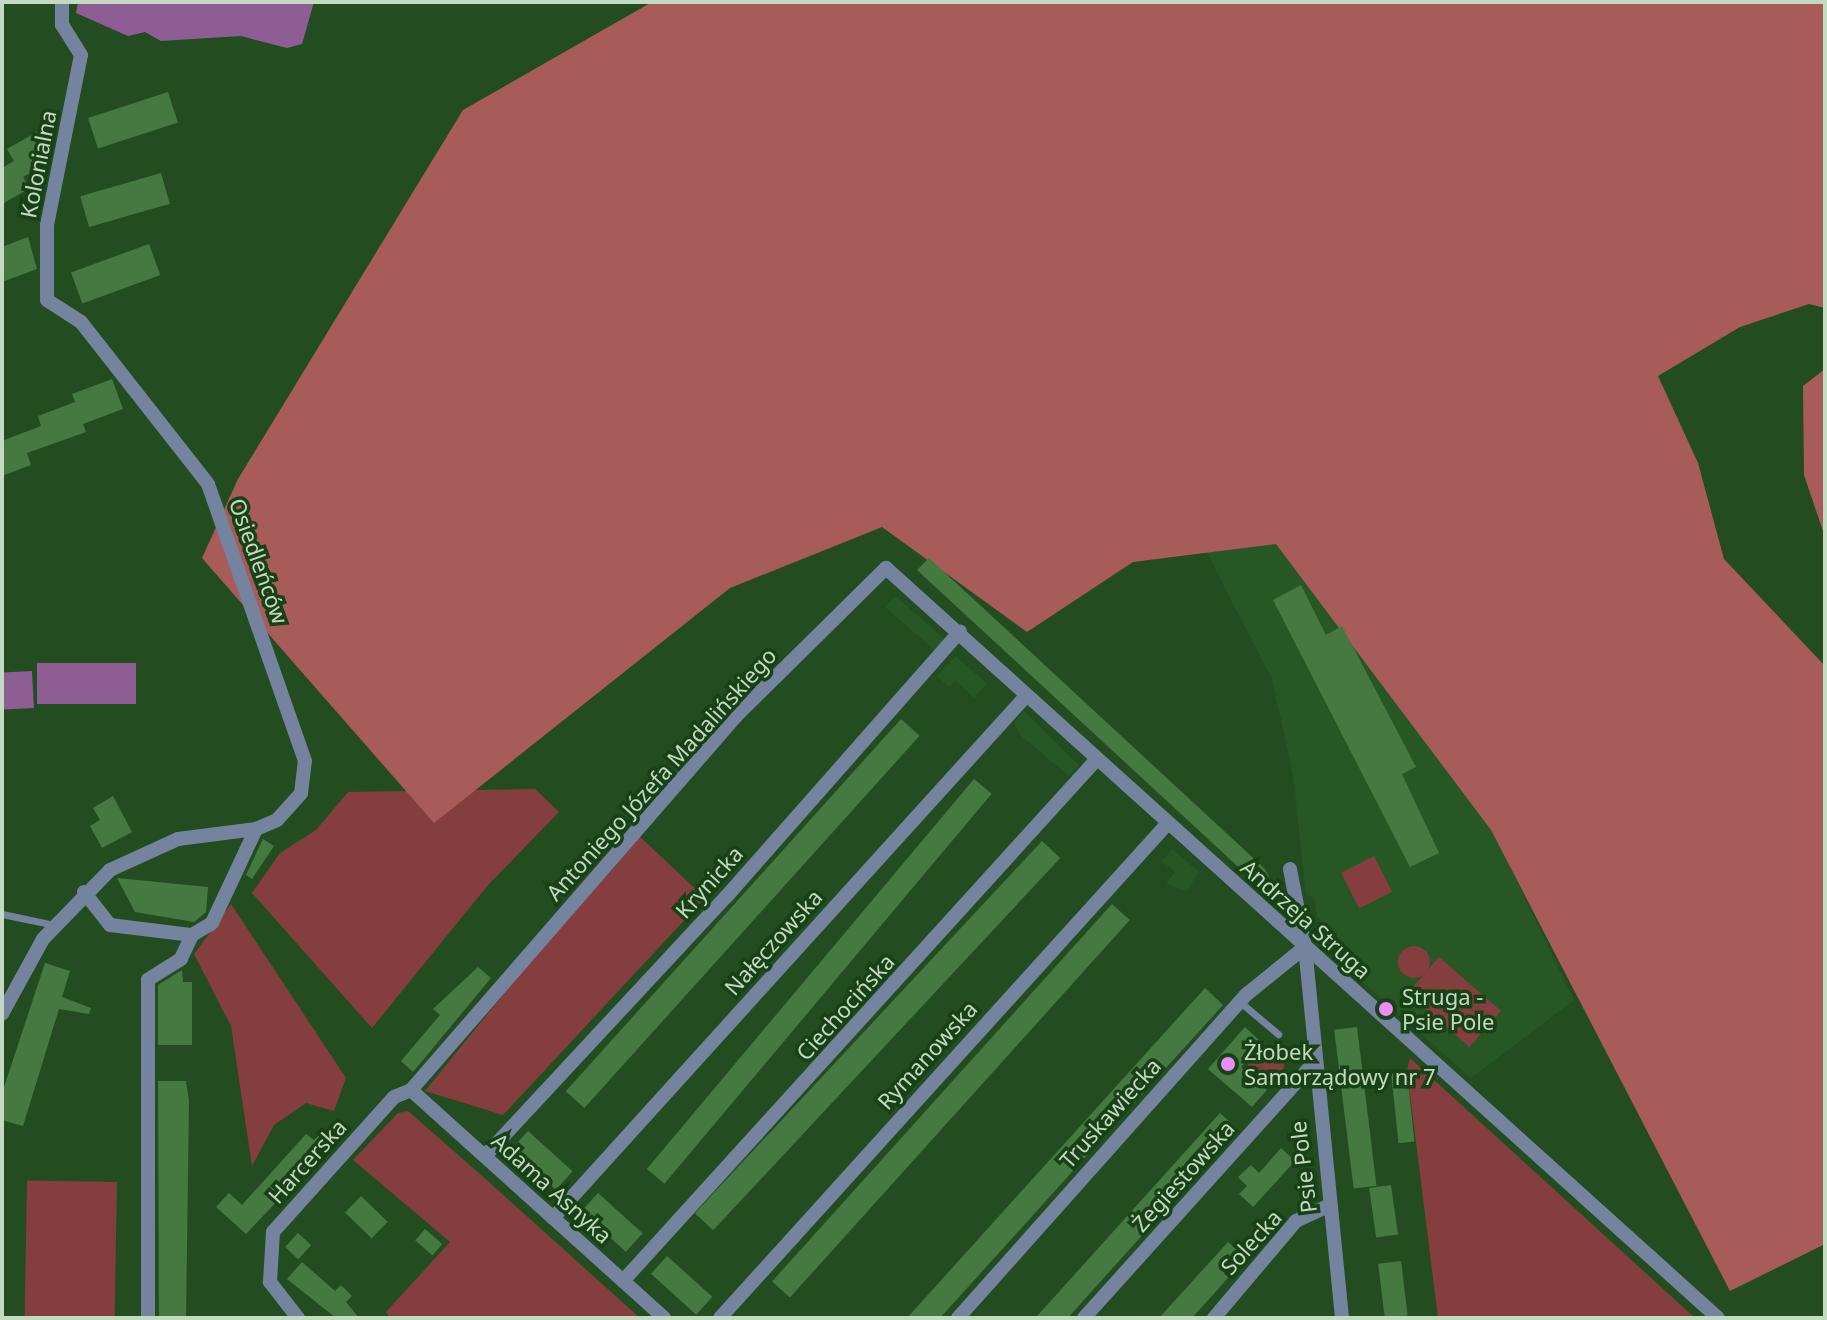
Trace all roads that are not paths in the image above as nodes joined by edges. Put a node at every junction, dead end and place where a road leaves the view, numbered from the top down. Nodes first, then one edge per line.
1 (62, 2) edge
2 (81, 322) joint
3 (960, 632) junction
4 (1026, 696) junction
5 (1096, 760) junction
6 (1168, 823) junction
7 (256, 829) junction
8 (1290, 869) dead end
9 (84, 892) junction
10 (2, 914) edge
11 (54, 925) junction
12 (192, 935) junction
13 (1305, 947) junction
14 (1240, 1002) junction
15 (2, 1014) edge
16 (1278, 1034) dead end
17 (1313, 1064) junction
18 (411, 1090) junction
19 (485, 1156) junction
20 (1330, 1205) junction
21 (553, 1218) junction
22 (623, 1281) junction
23 (148, 1318) edge
24 (298, 1318) edge
25 (664, 1318) edge
26 (720, 1318) edge
27 (958, 1318) edge
28 (1084, 1318) edge
29 (1214, 1318) edge
30 (1342, 1318) edge
31 (1718, 1318) edge

1 - 2 street, Kolonialna
2 - 7 street, Osiedleńców
3 - 4 street, Andrzeja Struga
3 - 18 street, Antoniego Józefa Madalińskiego
3 - 19 street, Krynicka
4 - 5 street, Andrzeja Struga
4 - 21 street, Nałęczowska
5 - 6 street, Andrzeja Struga
5 - 22 street, Ciechocińska
6 - 13 street, Andrzeja Struga
6 - 26 street, Rymanowska
7 - 9 street
7 - 12 street
8 - 13 street, Psie Pole
9 - 11 street
9 - 12 street
10 - 11 lane
11 - 15 street
12 - 23 street
13 - 14 street, Truskawiecka
13 - 17 street, Psie Pole
13 - 31 street, Andrzeja Struga
14 - 16 lane
14 - 27 street, Truskawiecka
17 - 20 street, Psie Pole
17 - 28 street, Żegiestowska
18 - 19 street, Adama Asnyka
18 - 24 street, Harcerska
19 - 21 street, Adama Asnyka
20 - 29 street, Solecka
20 - 30 street, Psie Pole
21 - 22 street, Adama Asnyka
22 - 25 street, Adama Asnyka

